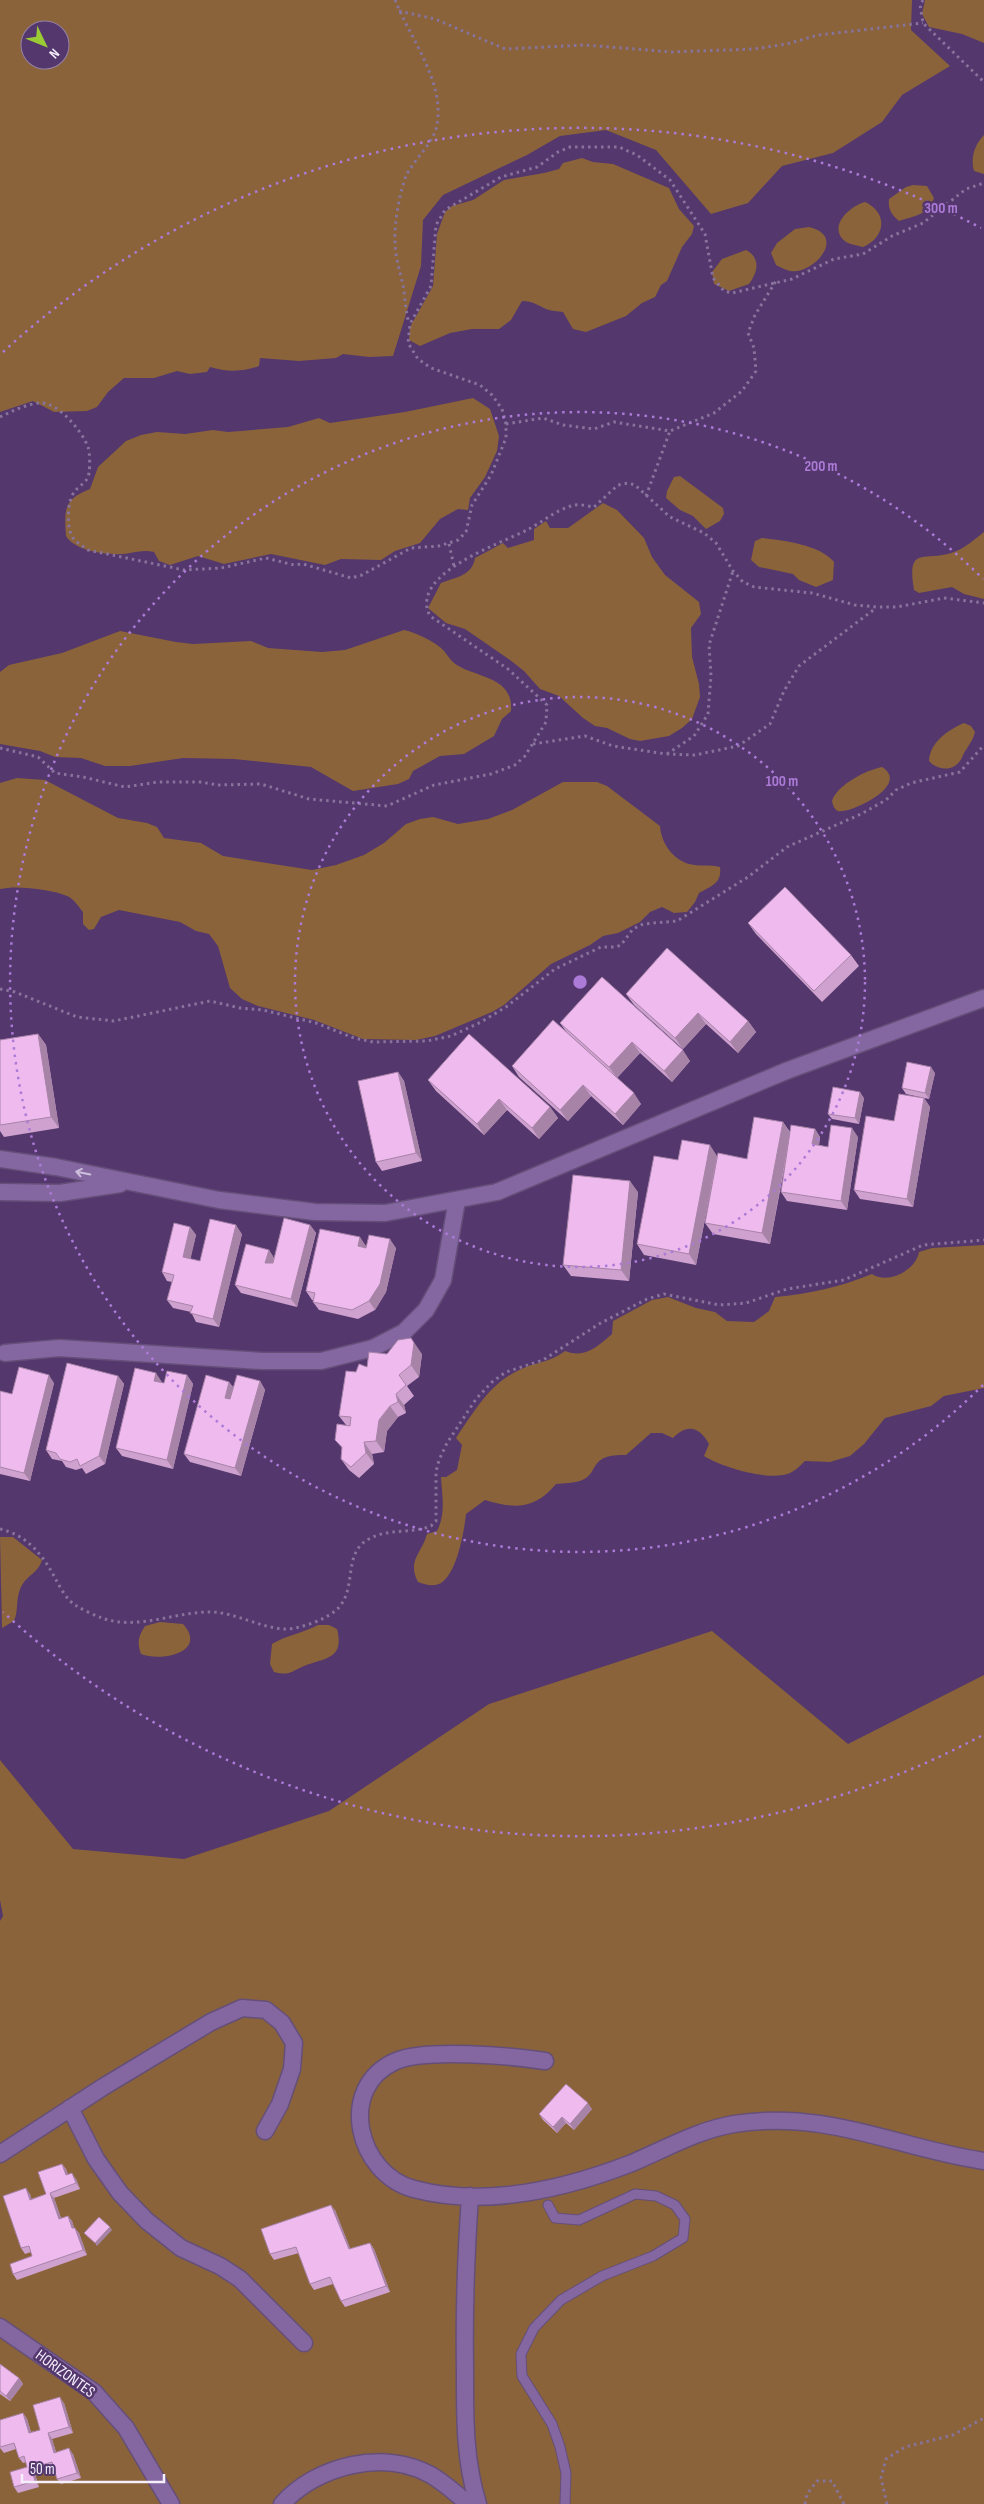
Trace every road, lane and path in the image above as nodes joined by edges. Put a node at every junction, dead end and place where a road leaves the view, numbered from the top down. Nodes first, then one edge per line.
1 (395, 0) edge
2 (923, 0) edge
3 (399, 11) junction
4 (923, 23) junction
5 (984, 82) edge
6 (984, 182) edge
7 (777, 281) junction
8 (410, 324) junction
9 (0, 417) edge
10 (506, 424) junction
11 (670, 431) junction
12 (646, 496) junction
13 (449, 544) junction
14 (454, 566) junction
15 (733, 571) junction
16 (984, 603) edge
17 (877, 607) junction
18 (533, 744) junction
19 (984, 745) edge
20 (0, 748) edge
21 (666, 754) junction
22 (0, 989) edge
23 (984, 998) edge
24 (0, 1159) edge
25 (131, 1182) junction
26 (0, 1192) edge
27 (457, 1200) junction
28 (984, 1240) edge
29 (5, 1353) dead end
30 (0, 1529) edge
31 (545, 2061) dead end
32 (70, 2108) junction
33 (265, 2130) dead end
34 (0, 2154) edge
35 (984, 2161) edge
36 (470, 2196) junction
37 (548, 2205) dead end
38 (0, 2327) edge
39 (304, 2343) dead end
40 (984, 2418) edge
41 (171, 2504) edge
42 (282, 2504) edge
43 (468, 2504) edge
44 (478, 2504) edge
45 (565, 2504) edge
46 (805, 2504) edge
47 (844, 2504) edge
48 (887, 2504) edge

1 - 3 path
2 - 4 path
3 - 4 path
3 - 8 path
4 - 5 path
6 - 7 path
7 - 8 path
7 - 11 path
8 - 10 path
9 - 13 path
10 - 11 path
10 - 13 path
11 - 12 path
12 - 14 path
12 - 15 path
13 - 14 path
14 - 18 path
15 - 17 path
15 - 21 path
16 - 17 path
17 - 21 path
18 - 20 path
18 - 21 path
19 - 22 path
23 - 27 street
25 -> 24 street
25 - 26 street
25 - 27 street
27 - 29 street
28 - 30 path
31 - 36 street
32 - 33 street
32 - 34 street
32 - 39 street
35 - 36 street
36 - 44 street
37 - 45 lane
38 - 41 street, HORIZONTES
40 - 48 path
42 - 43 street
46 - 47 path

